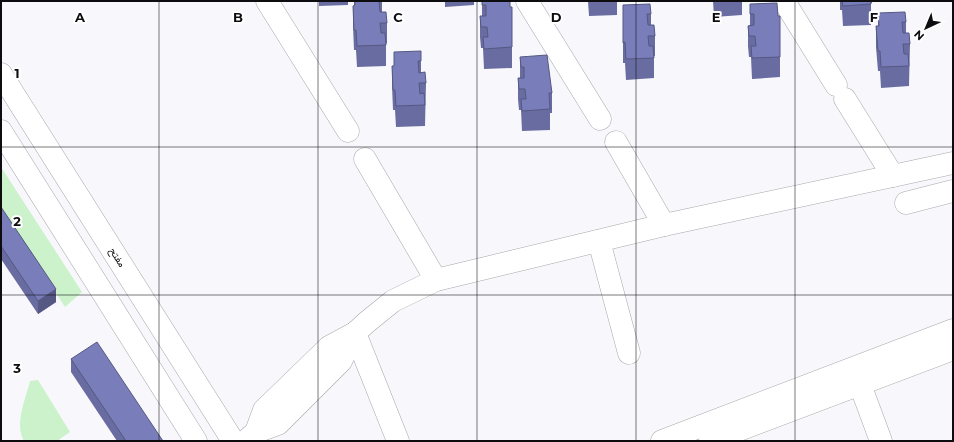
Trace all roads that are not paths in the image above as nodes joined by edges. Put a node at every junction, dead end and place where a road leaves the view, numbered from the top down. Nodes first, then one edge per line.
1 (267, 1) edge
2 (526, 1) edge
3 (784, 1) edge
4 (1, 74) edge
5 (600, 120) dead end
6 (1, 131) edge
7 (348, 131) dead end
8 (616, 142) dead end
9 (365, 159) dead end
10 (953, 163) edge
11 (893, 176) junction
12 (953, 191) edge
13 (906, 203) dead end
14 (664, 225) junction
15 (599, 241) junction
16 (132, 279) junction
17 (436, 280) junction
18 (107, 299) junction
19 (953, 330) edge
20 (355, 333) junction
21 (953, 349) edge
22 (629, 353) dead end
23 (857, 376) junction
24 (251, 436) edge
25 (196, 441) edge
26 (233, 441) edge
27 (398, 441) edge
28 (662, 441) edge
29 (710, 441) edge
30 (881, 441) edge

1 - 7 street
2 - 5 street
3 - 11 street
4 - 16 street, مفتح
6 - 18 street
8 - 14 street
9 - 17 street
10 - 11 street
11 - 14 street
12 - 13 street
14 - 15 street
15 - 17 street
15 - 22 street
16 - 18 street
16 - 26 street, مفتح
17 - 20 street
18 - 25 street
19 - 23 street
20 - 24 street
20 - 27 street
21 - 23 street
23 - 28 street
23 - 29 street
23 - 30 street

